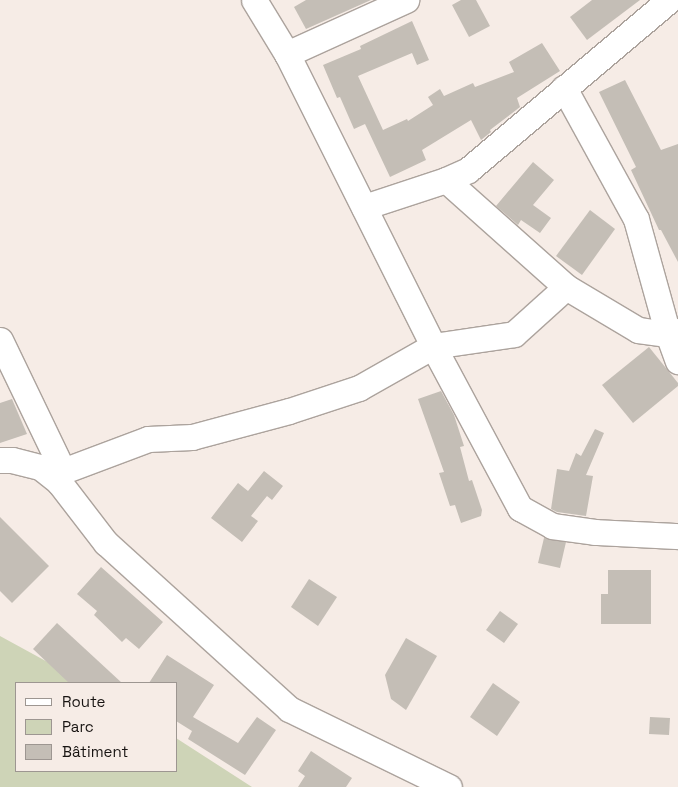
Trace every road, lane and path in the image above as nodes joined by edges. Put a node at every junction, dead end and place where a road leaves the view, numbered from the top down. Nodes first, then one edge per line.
1 (254, 0) edge
2 (406, 0) edge
3 (669, 0) edge
4 (678, 10) edge
5 (288, 54) junction
6 (564, 88) junction
7 (446, 180) junction
8 (364, 207) junction
9 (566, 287) junction
10 (673, 333) edge
11 (0, 340) edge
12 (433, 346) junction
13 (678, 361) edge
14 (0, 460) edge
15 (61, 476) junction
16 (678, 536) edge
17 (449, 787) edge

1 - 5 street
2 - 5 street
3 - 4 street
3 - 6 street
5 - 8 street
6 - 7 street
6 - 10 street
7 - 8 street
7 - 9 street
8 - 12 street
9 - 10 street
9 - 12 street
10 - 13 street
11 - 15 street
12 - 15 street
12 - 16 street
14 - 15 street
15 - 17 street

